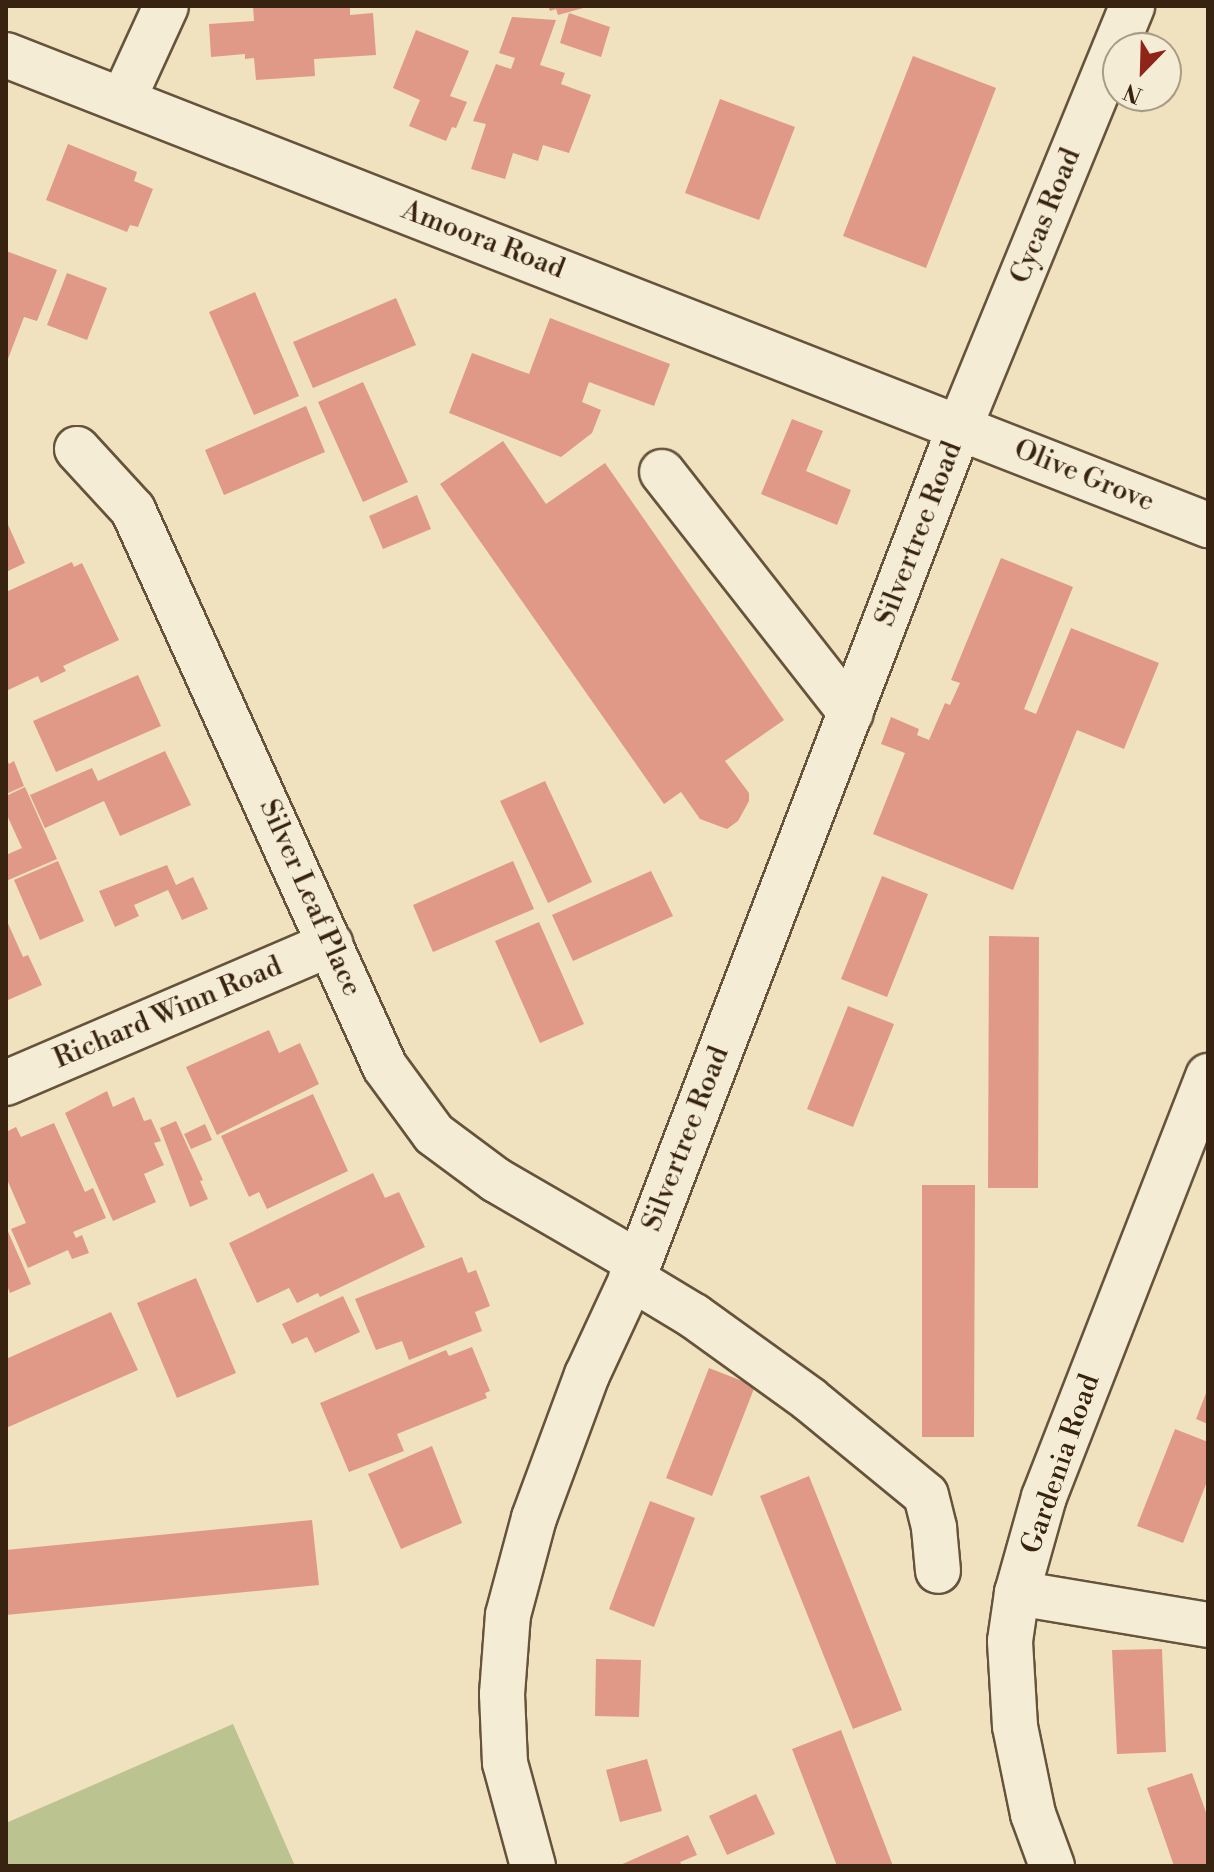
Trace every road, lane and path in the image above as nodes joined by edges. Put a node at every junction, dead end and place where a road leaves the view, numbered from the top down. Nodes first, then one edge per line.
1 (166, 6) edge
2 (1132, 6) edge
3 (6, 55) edge
4 (123, 100) junction
5 (960, 426) junction
6 (77, 449) dead end
7 (662, 472) dead end
8 (1208, 525) edge
9 (851, 713) junction
10 (331, 944) junction
11 (1208, 1076) edge
12 (6, 1083) edge
13 (635, 1270) junction
14 (938, 1571) dead end
15 (1017, 1593) junction
16 (1208, 1625) edge
17 (533, 1866) edge
18 (1052, 1866) edge

1 - 4 street
2 - 5 street, Cycas Road
3 - 4 street, Amoora Road
4 - 5 street, Amoora Road
5 - 8 street, Olive Grove
5 - 9 street, Silvertree Road
6 - 10 street, Silver Leaf Place
7 - 9 street
9 - 13 street, Silvertree Road
10 - 12 street, Richard Winn Road
10 - 13 street, Silver Leaf Place
11 - 15 street, Gardenia Road
13 - 14 street, Silver Leaf Place
13 - 17 street, Silvertree Road
15 - 16 street
15 - 18 street, Gardenia Road

